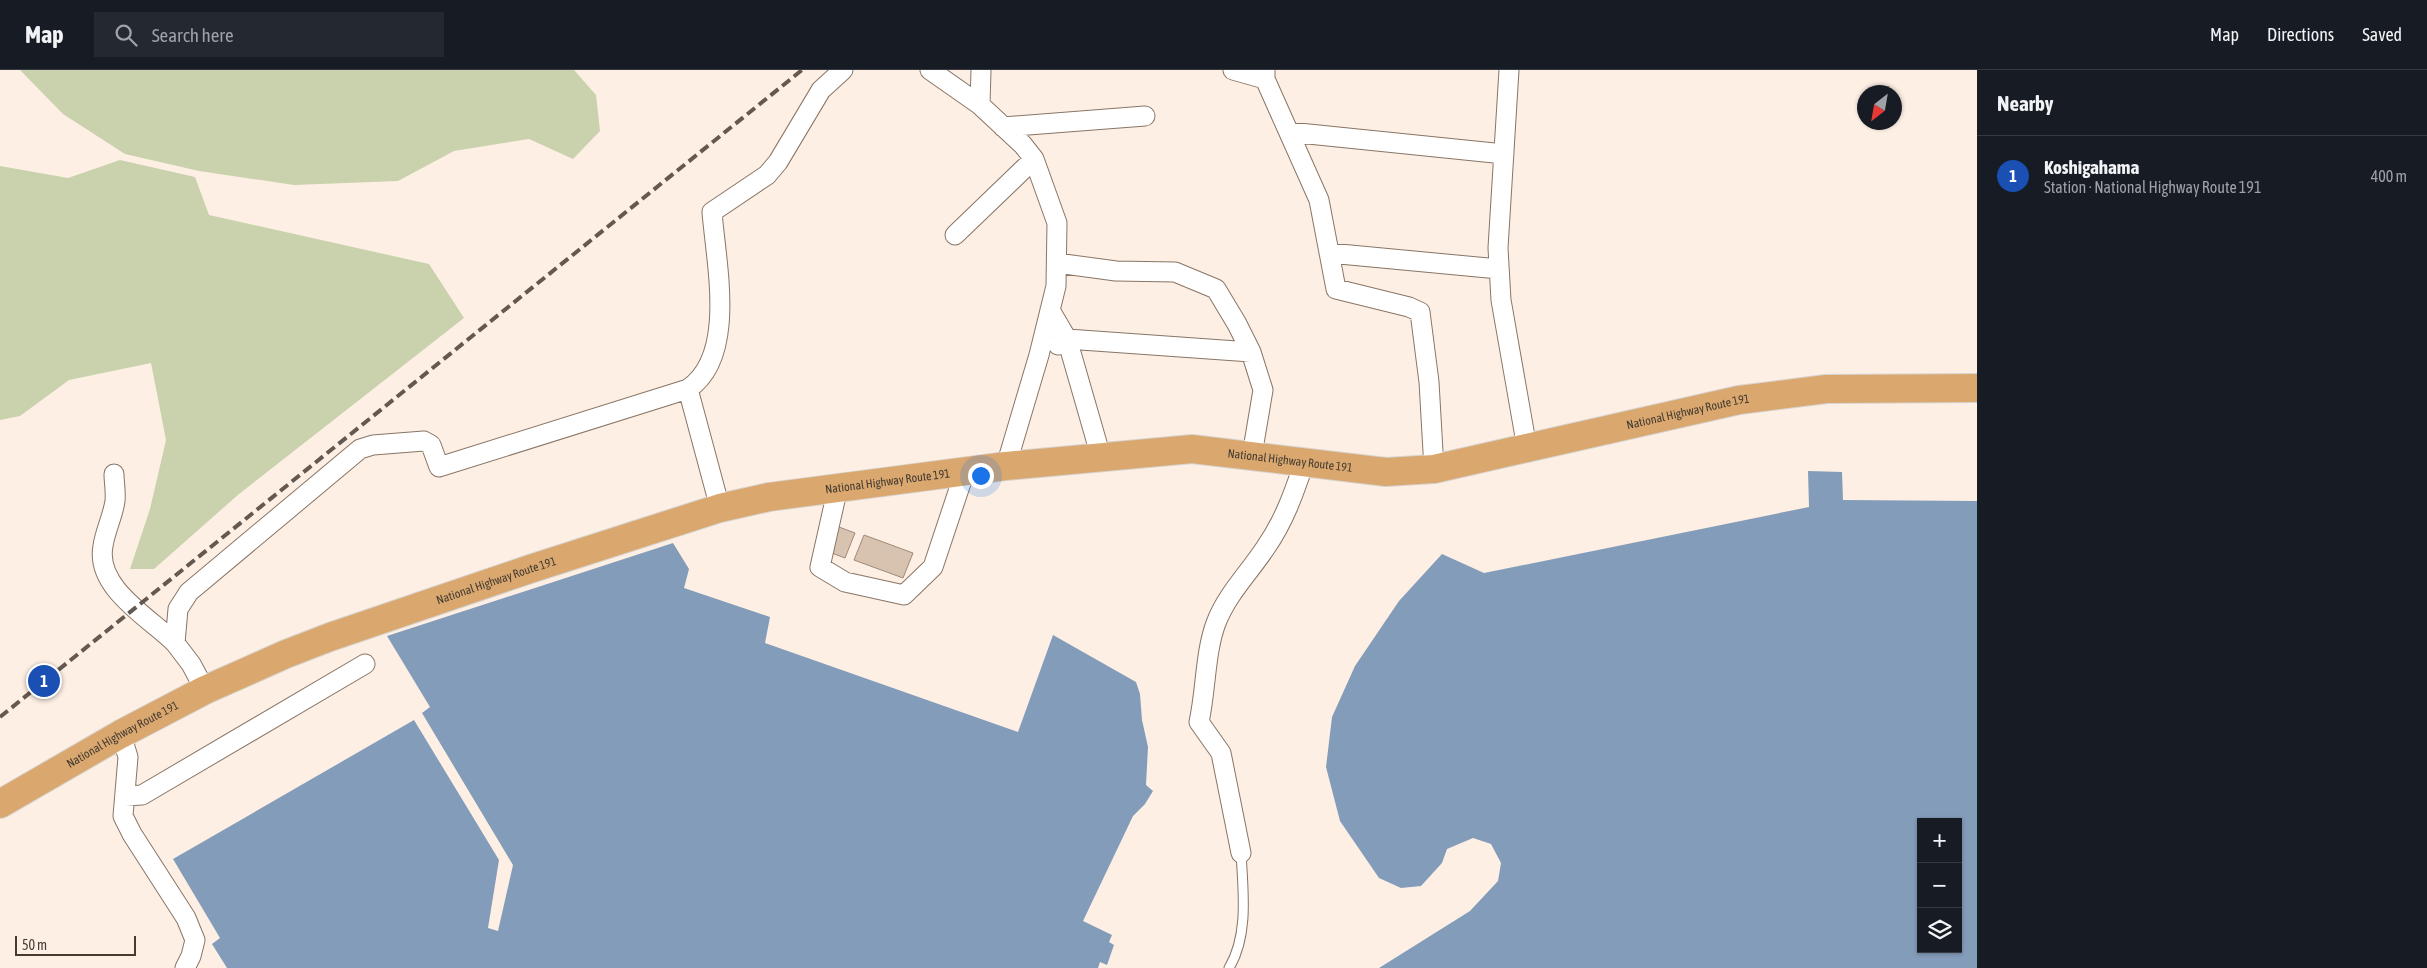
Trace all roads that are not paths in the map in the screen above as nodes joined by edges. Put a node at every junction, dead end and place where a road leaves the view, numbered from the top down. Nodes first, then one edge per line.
1 (843, 70) edge
2 (930, 70) edge
3 (981, 70) edge
4 (1232, 70) edge
5 (1509, 70) edge
6 (1265, 75) edge
7 (980, 105) junction
8 (1145, 116) dead end
9 (1003, 127) junction
10 (1289, 132) junction
11 (1504, 154) junction
12 (1034, 159) junction
13 (955, 235) dead end
14 (1329, 253) junction
15 (1057, 263) junction
16 (1499, 269) junction
17 (1050, 310) junction
18 (1067, 339) junction
19 (1251, 352) junction
20 (1039, 355) junction
21 (1977, 388) edge
22 (688, 389) junction
23 (1527, 448) junction
24 (1252, 455) junction
25 (1101, 457) junction
26 (1304, 463) junction
27 (1006, 466) junction
28 (1434, 469) junction
29 (965, 471) junction
30 (114, 474) dead end
31 (838, 487) junction
32 (720, 508) junction
33 (175, 643) junction
34 (365, 664) dead end
35 (205, 690) junction
36 (121, 734) junction
37 (125, 796) junction
38 (0, 804) edge
39 (1241, 853) joint
40 (185, 968) edge
41 (1229, 968) edge

1 - 22 street
2 - 7 street
3 - 7 street
4 - 6 street
5 - 11 street
6 - 10 street
7 - 9 street
8 - 9 street
9 - 12 street
10 - 11 street
10 - 14 street
11 - 16 street
12 - 13 street
12 - 15 street
14 - 16 street
14 - 28 street
15 - 17 street
15 - 19 street
16 - 23 street
17 - 18 street
17 - 20 street
18 - 19 street
18 - 20 street
18 - 25 street
19 - 24 street
20 - 27 street
21 - 23 highway, National Highway Route 191
22 - 32 street
22 - 33 street
23 - 28 highway, National Highway Route 191
24 - 25 highway, National Highway Route 191
24 - 26 highway, National Highway Route 191
25 - 27 highway, National Highway Route 191
26 - 28 highway, National Highway Route 191
26 - 39 street
27 - 29 highway, National Highway Route 191
29 - 31 highway, National Highway Route 191
29 - 31 street
30 - 33 street
31 - 32 highway, National Highway Route 191
32 - 35 highway, National Highway Route 191
33 - 35 street
34 - 37 street
35 - 36 highway, National Highway Route 191
36 - 37 street
36 - 38 highway, National Highway Route 191
37 - 40 street
39 - 41 lane

